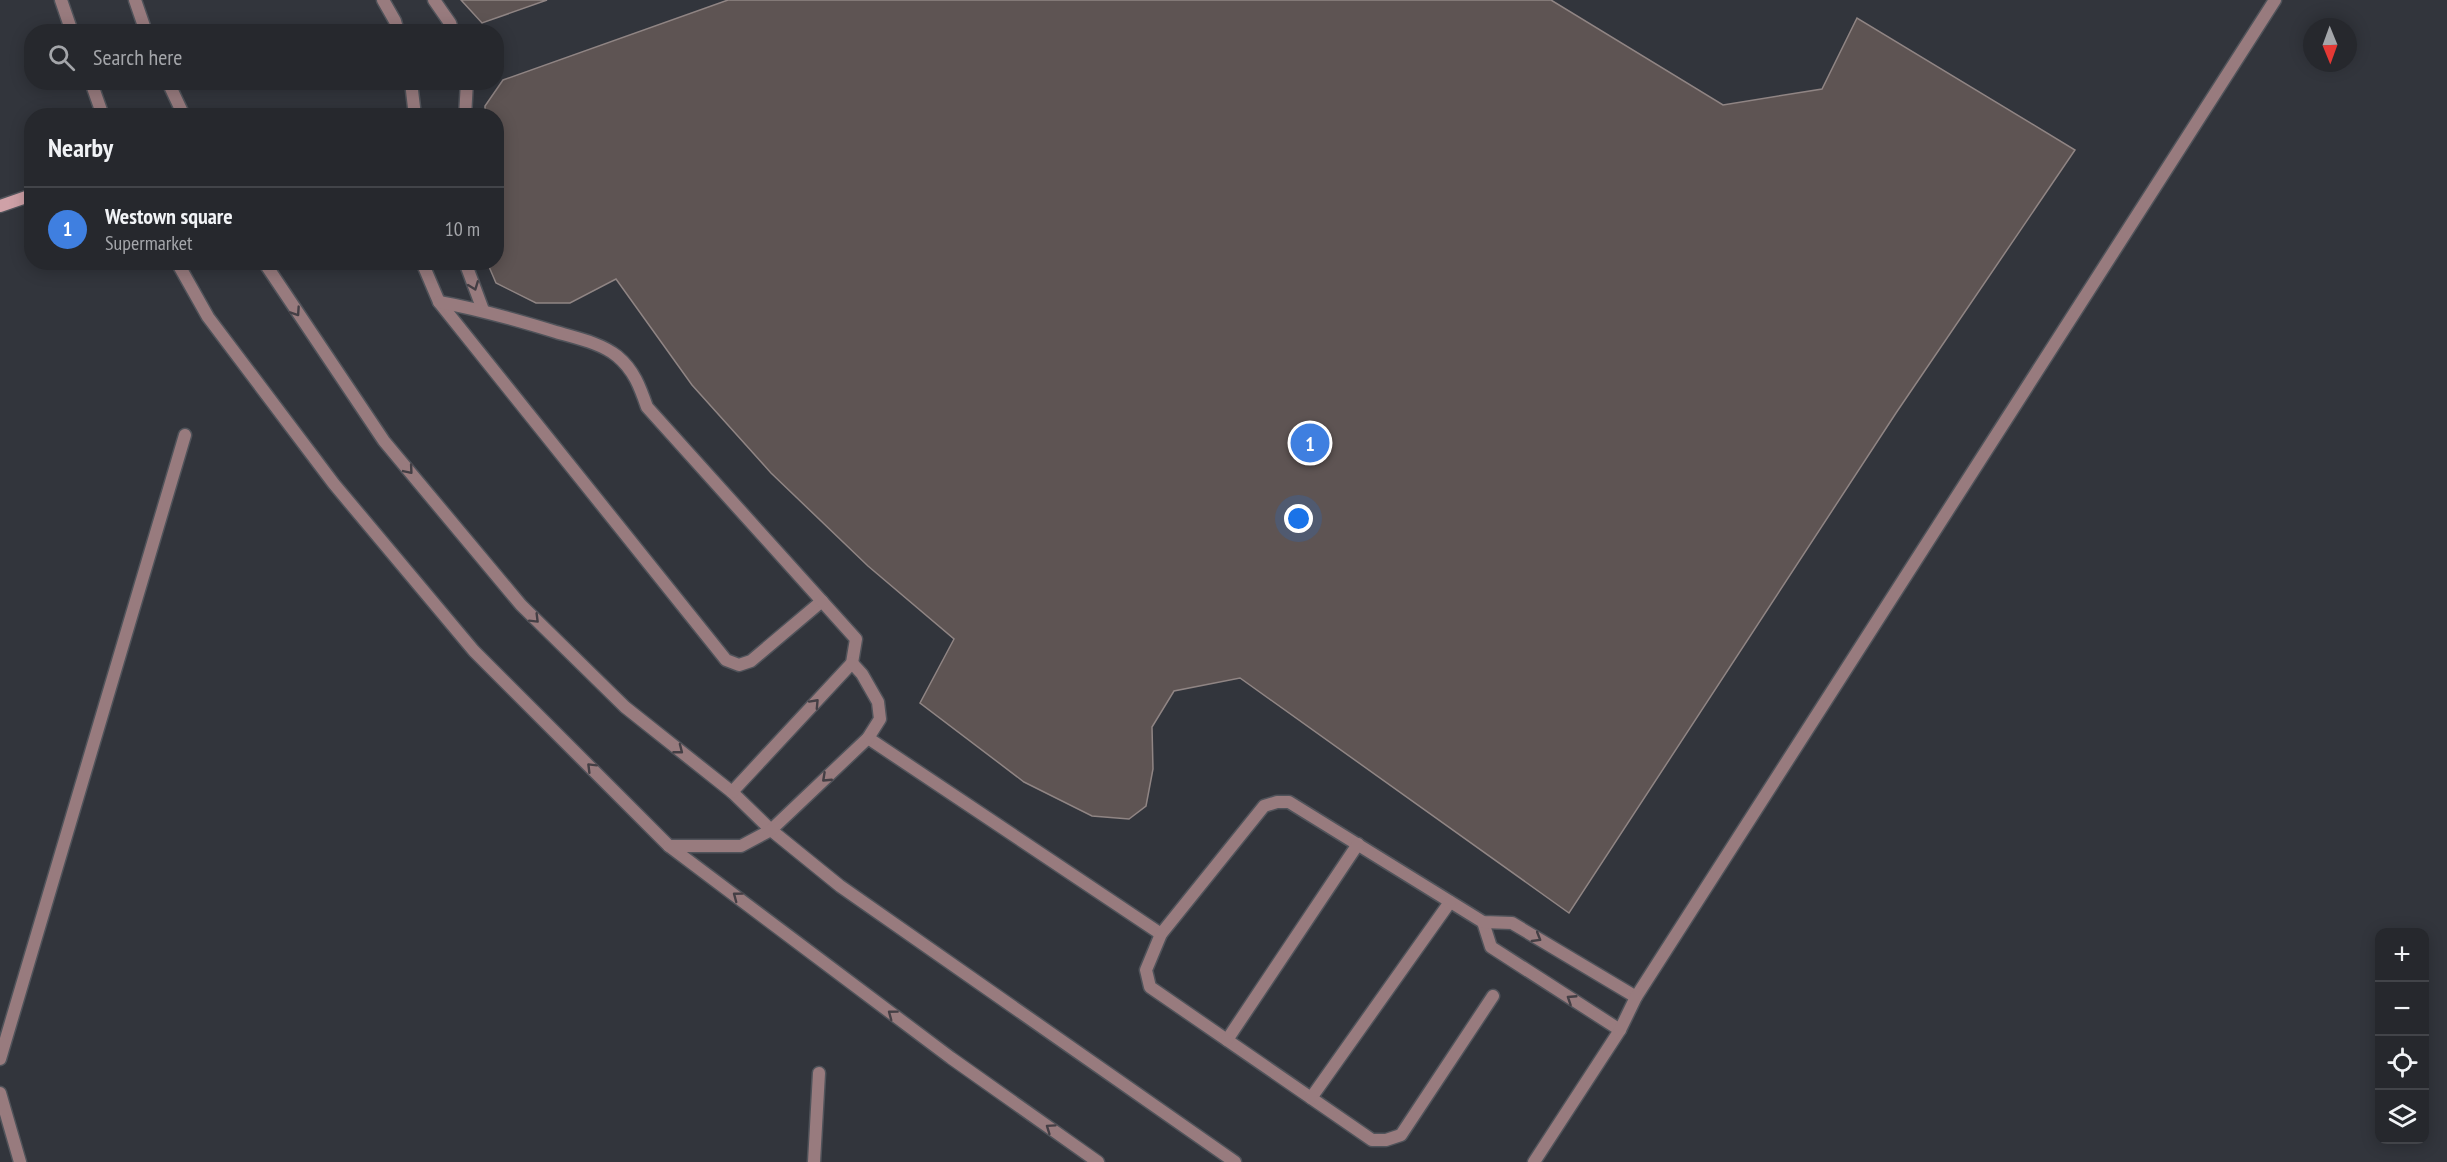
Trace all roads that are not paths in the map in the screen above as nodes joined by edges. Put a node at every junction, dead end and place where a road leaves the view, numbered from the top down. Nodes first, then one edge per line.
1 (61, 0) edge
2 (135, 0) edge
3 (382, 0) edge
4 (434, 0) edge
5 (2275, 0) edge
6 (69, 24) edge
7 (143, 24) edge
8 (396, 24) edge
9 (450, 24) edge
10 (94, 90) edge
11 (172, 90) edge
12 (412, 90) edge
13 (467, 90) edge
14 (100, 108) edge
15 (180, 108) edge
16 (414, 108) edge
17 (465, 108) edge
18 (24, 198) edge
19 (0, 207) edge
20 (182, 270) edge
21 (269, 270) edge
22 (425, 270) edge
23 (468, 270) edge
24 (439, 302) junction
25 (483, 310) junction
26 (184, 435) dead end
27 (822, 601) junction
28 (852, 663) junction
29 (868, 738) junction
30 (732, 792) junction
31 (771, 830) junction
32 (1358, 844) junction
33 (669, 846) junction
34 (1450, 902) junction
35 (1483, 922) junction
36 (1161, 934) junction
37 (1493, 996) dead end
38 (1636, 997) junction
39 (1620, 1030) junction
40 (1227, 1040) junction
41 (0, 1059) edge
42 (819, 1072) dead end
43 (0, 1093) edge
44 (1311, 1098) junction
45 (20, 1162) edge
46 (814, 1162) edge
47 (1098, 1162) edge
48 (1235, 1162) edge
49 (1534, 1162) edge

1 - 6 lane
2 - 7 lane
3 - 8 lane
4 - 9 lane
5 - 38 lane
10 - 14 lane
11 - 15 lane
12 - 16 lane
13 - 17 lane
18 - 19 street
33 -> 20 lane
21 -> 30 lane
22 - 24 lane
23 -> 25 lane
24 - 25 lane
24 - 27 lane
25 - 27 lane
26 - 41 lane
27 - 28 lane
28 - 29 lane
30 -> 28 lane
29 -> 31 lane
29 - 36 lane
30 - 31 lane
31 - 33 lane
31 - 48 lane
32 - 34 lane
32 - 36 lane
32 - 40 lane
47 -> 33 lane
34 - 35 lane
34 - 44 lane
35 -> 38 lane
39 -> 35 lane
36 - 40 lane
37 - 44 lane
38 - 39 lane
39 - 49 lane
40 - 44 lane
42 - 46 lane
43 - 45 lane

